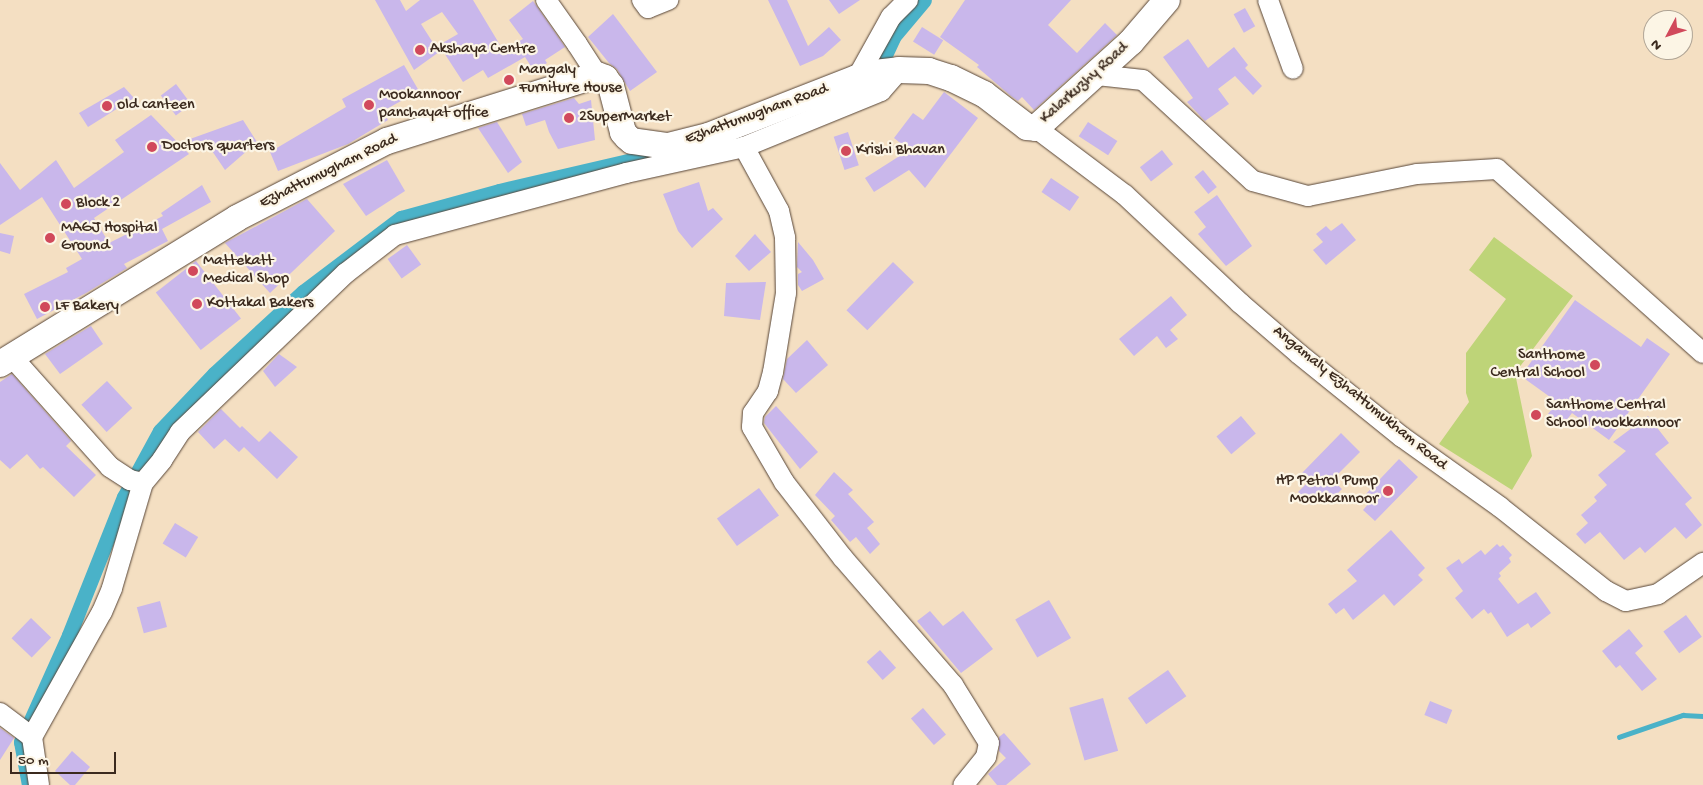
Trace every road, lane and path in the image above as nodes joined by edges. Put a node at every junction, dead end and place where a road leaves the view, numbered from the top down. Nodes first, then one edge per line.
1 (546, 0) edge
2 (642, 0) edge
3 (668, 0) edge
4 (908, 0) edge
5 (1167, 0) edge
6 (1268, 0) edge
7 (1293, 69) dead end
8 (878, 73) junction
9 (597, 75) junction
10 (1097, 75) junction
11 (1036, 128) junction
12 (744, 147) junction
13 (1703, 352) edge
14 (6, 360) edge
15 (137, 481) junction
16 (1700, 570) edge
17 (3, 715) edge
18 (32, 736) junction
19 (39, 785) edge
20 (964, 785) edge

1 - 9 street
2 - 3 street
4 - 8 street
5 - 10 main road, Kalarkuzhy Road
6 - 7 street
8 - 9 main road, Ezhattumugham Road
8 - 11 main road, Kalarkuzhy Road
8 - 12 street
9 - 14 main road, Ezhattumugham Road
10 - 11 main road, Kalarkuzhy Road
10 - 13 street
11 - 16 street, Angamaly Ezhattumukham Road
12 - 15 street
12 - 20 street
14 - 15 street
15 - 18 street
17 - 18 street
18 - 19 street

